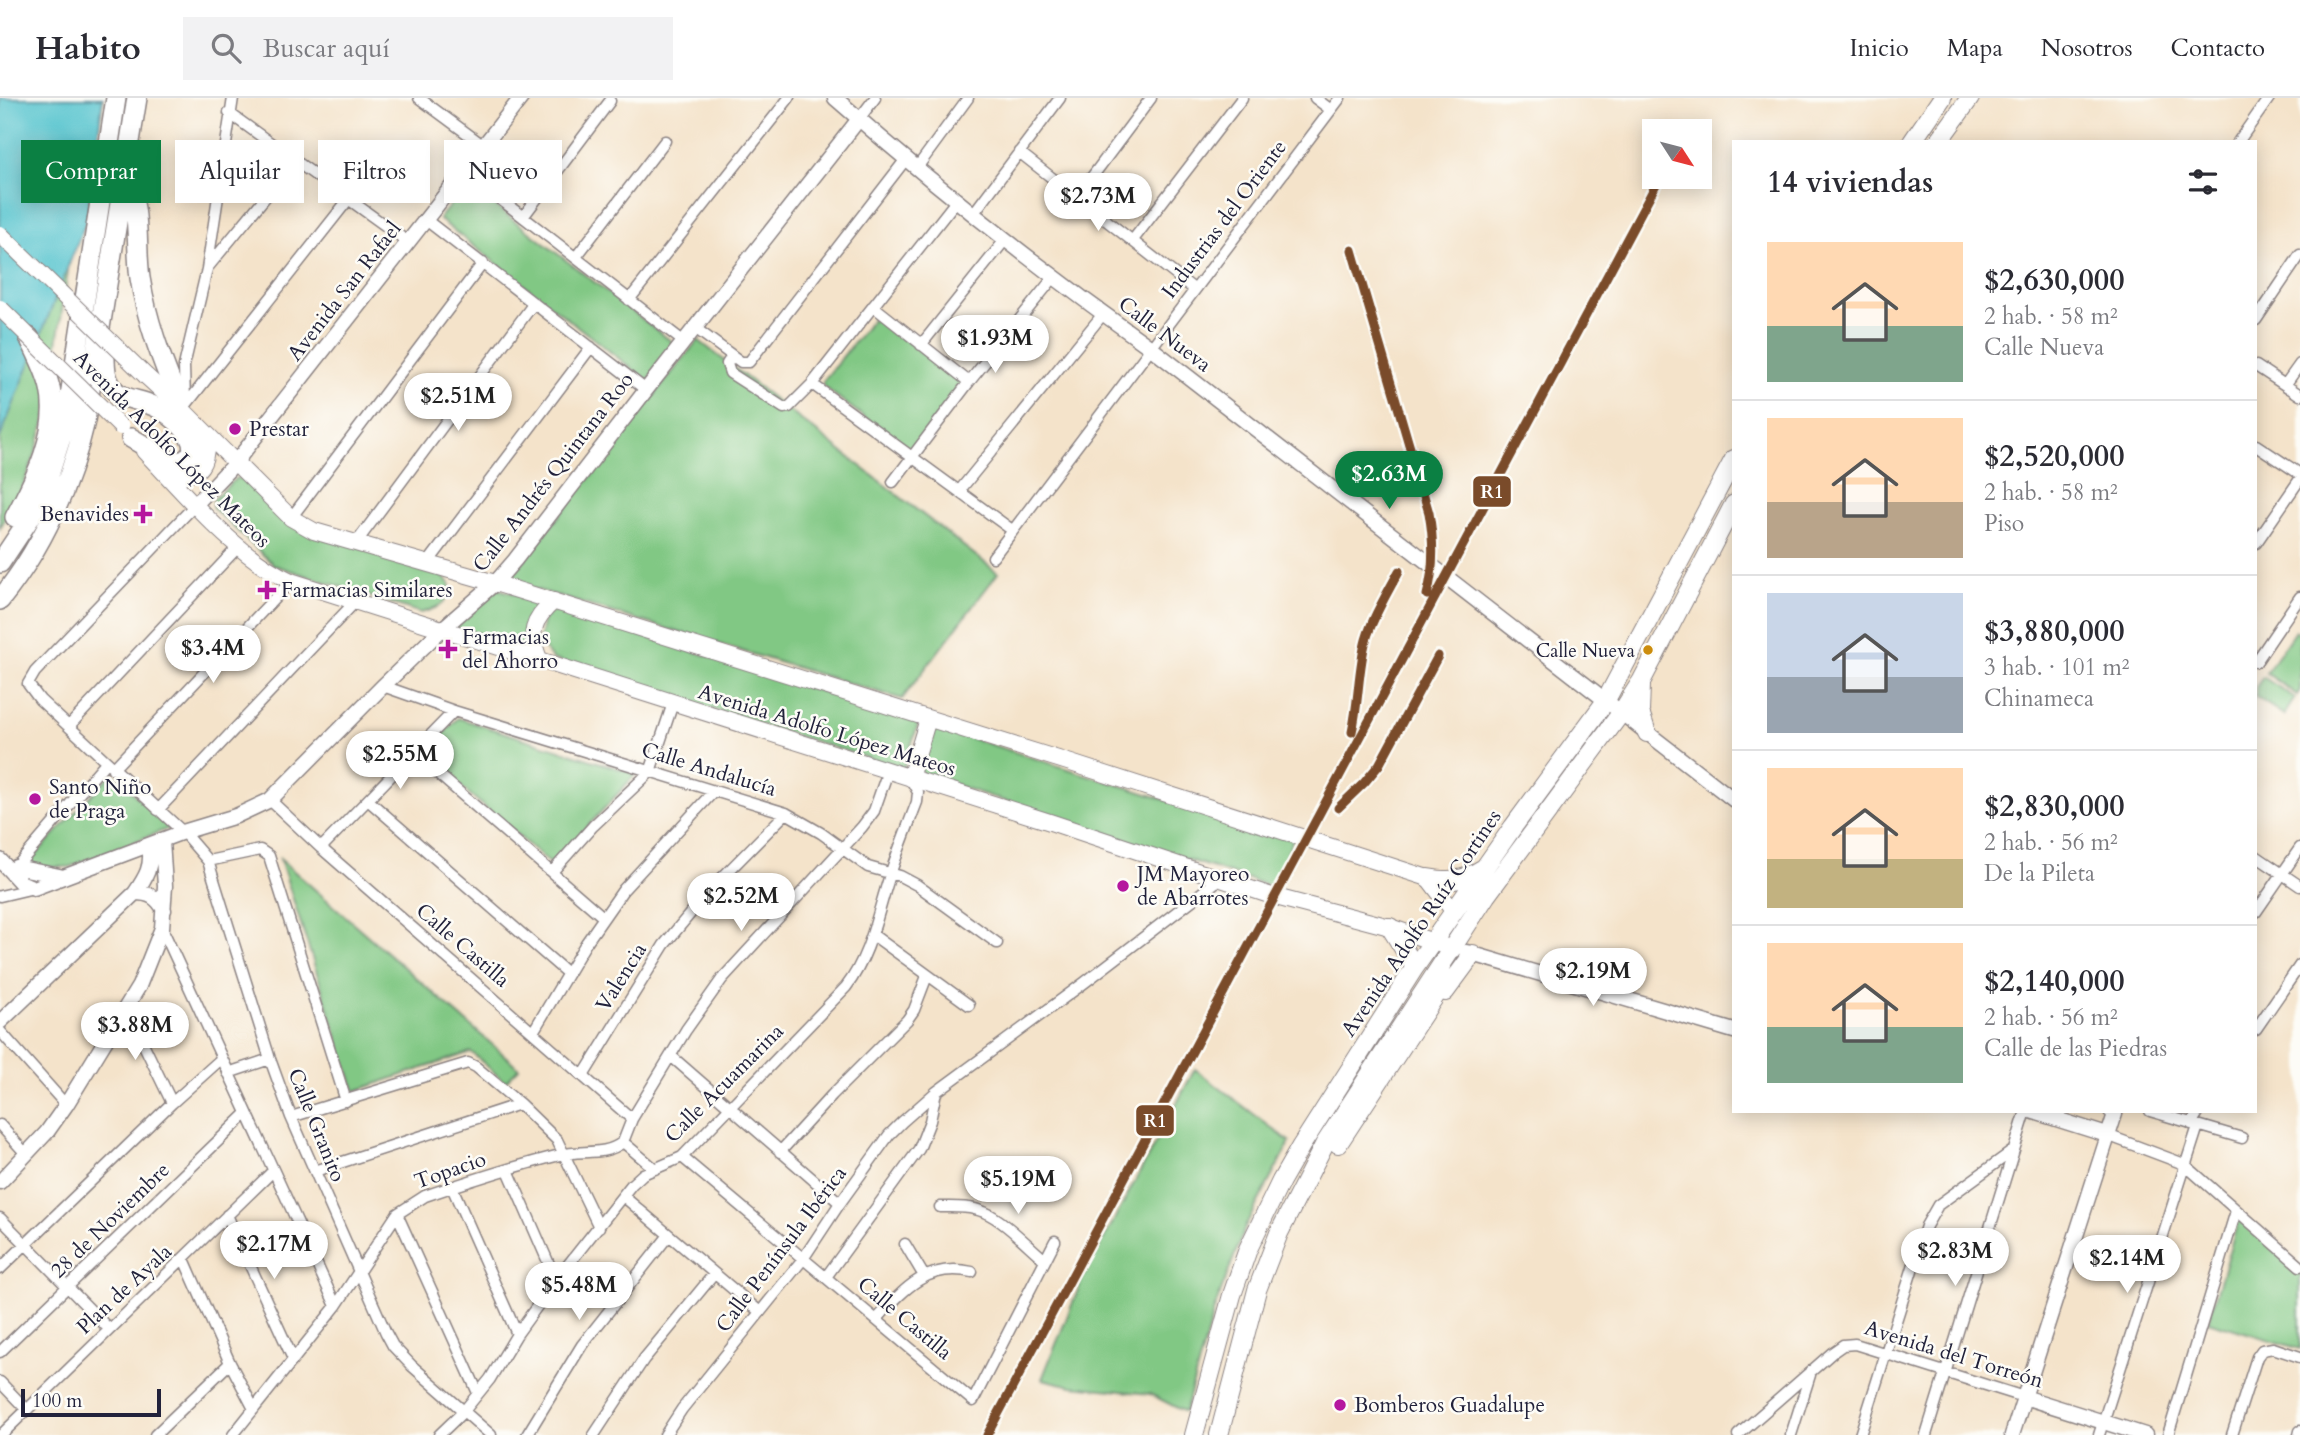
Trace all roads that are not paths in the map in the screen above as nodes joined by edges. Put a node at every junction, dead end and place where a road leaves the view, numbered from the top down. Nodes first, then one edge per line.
1 (117, 98) edge
2 (137, 98) edge
3 (233, 98) edge
4 (521, 98) edge
5 (789, 98) edge
6 (835, 98) edge
7 (875, 98) edge
8 (968, 98) edge
9 (1060, 98) edge
10 (1151, 98) edge
11 (1242, 98) edge
12 (1315, 98) edge
13 (1340, 98) edge
14 (1942, 98) edge
15 (1970, 98) edge
16 (2269, 98) edge
17 (422, 99) edge
18 (610, 101) dead end
19 (1331, 110) junction
20 (229, 113) junction
21 (859, 119) junction
22 (130, 140) edge
23 (266, 140) edge
24 (476, 140) edge
25 (489, 140) edge
26 (1913, 140) edge
27 (1939, 140) edge
28 (2239, 140) edge
29 (665, 141) dead end
30 (1019, 152) junction
31 (911, 164) junction
32 (444, 197) edge
33 (1077, 197) junction
34 (956, 201) junction
35 (120, 203) edge
36 (134, 203) edge
37 (261, 203) edge
38 (346, 203) edge
39 (352, 203) edge
40 (505, 203) edge
41 (973, 214) junction
42 (523, 217) junction
43 (426, 220) junction
44 (0, 234) edge
45 (1005, 240) junction
46 (1133, 240) junction
47 (408, 242) junction
48 (2300, 255) edge
49 (576, 257) junction
50 (483, 263) junction
51 (207, 269) junction
52 (1054, 276) junction
53 (1195, 289) junction
54 (629, 300) junction
55 (534, 303) junction
56 (873, 306) junction
57 (0, 308) edge
58 (1102, 314) junction
59 (2257, 319) edge
60 (100, 324) junction
61 (695, 328) junction
62 (29, 337) junction
63 (684, 342) junction
64 (921, 345) junction
65 (591, 347) junction
66 (1151, 348) junction
67 (732, 356) junction
68 (2300, 364) edge
69 (2257, 367) edge
70 (969, 382) junction
71 (812, 384) junction
72 (2285, 386) junction
73 (646, 390) junction
74 (2300, 395) edge
75 (184, 408) junction
76 (126, 432) junction
77 (205, 432) junction
78 (2257, 445) edge
79 (912, 456) junction
80 (235, 463) junction
81 (1732, 463) edge
82 (2300, 476) edge
83 (169, 477) junction
84 (893, 482) dead end
85 (960, 490) junction
86 (195, 505) junction
87 (1732, 508) edge
88 (291, 517) junction
89 (1012, 530) junction
90 (0, 540) edge
91 (2257, 541) edge
92 (356, 543) junction
93 (239, 546) junction
94 (993, 557) dead end
95 (0, 563) edge
96 (427, 564) junction
97 (291, 581) junction
98 (495, 583) junction
99 (2300, 597) edge
100 (0, 600) edge
101 (554, 601) junction
102 (355, 602) junction
103 (441, 630) junction
104 (540, 661) junction
105 (2257, 661) edge
106 (1642, 680) junction
107 (383, 686) junction
108 (1605, 702) junction
109 (673, 704) junction
110 (454, 711) junction
111 (1621, 713) junction
112 (928, 719) junction
113 (69, 726) junction
114 (1647, 733) junction
115 (414, 753) junction
116 (109, 766) junction
117 (888, 771) junction
118 (649, 772) junction
119 (910, 778) junction
120 (714, 791) junction
121 (1732, 798) edge
122 (270, 800) junction
123 (369, 801) junction
124 (158, 810) junction
125 (786, 813) junction
126 (183, 832) junction
127 (156, 843) junction
128 (321, 848) junction
129 (843, 848) junction
130 (2300, 848) edge
131 (2257, 857) edge
132 (0, 860) edge
133 (208, 861) junction
134 (1485, 867) junction
135 (14, 869) junction
136 (552, 872) junction
137 (890, 874) junction
138 (2282, 874) junction
139 (65, 877) junction
140 (1221, 878) junction
141 (1429, 878) junction
142 (2300, 886) edge
143 (34, 888) junction
144 (135, 892) junction
145 (2, 899) edge
146 (164, 910) junction
147 (2257, 911) edge
148 (1454, 912) junction
149 (603, 917) junction
150 (1390, 926) junction
151 (162, 929) junction
152 (873, 935) junction
153 (1432, 942) junction
154 (997, 943) dead end
155 (1462, 947) junction
156 (2300, 965) edge
157 (1415, 967) junction
158 (567, 973) junction
159 (927, 976) junction
160 (969, 1005) dead end
161 (126, 1008) junction
162 (0, 1022) edge
163 (2257, 1028) edge
164 (1732, 1030) edge
165 (0, 1031) edge
166 (533, 1032) junction
167 (671, 1056) junction
168 (221, 1059) junction
169 (270, 1059) junction
170 (228, 1073) junction
171 (583, 1076) junction
172 (936, 1092) junction
173 (346, 1101) junction
174 (172, 1103) junction
175 (520, 1104) junction
176 (66, 1105) junction
177 (728, 1107) junction
178 (2028, 1113) edge
179 (2036, 1113) edge
180 (2114, 1113) edge
181 (2156, 1113) edge
182 (2199, 1113) edge
183 (246, 1114) junction
184 (291, 1117) junction
185 (632, 1119) junction
186 (0, 1125) edge
187 (2194, 1125) junction
188 (2107, 1135) junction
189 (2242, 1138) dead end
190 (623, 1142) junction
191 (2014, 1150) junction
192 (780, 1152) junction
193 (565, 1154) junction
194 (27, 1155) junction
195 (681, 1157) junction
196 (2184, 1164) junction
197 (655, 1169) junction
198 (508, 1170) junction
199 (273, 1171) junction
200 (315, 1171) junction
201 (0, 1182) edge
202 (452, 1187) junction
203 (623, 1196) junction
204 (839, 1203) junction
205 (940, 1207) dead end
206 (2236, 1211) junction
207 (397, 1214) junction
208 (228, 1215) junction
209 (0, 1218) edge
210 (599, 1227) junction
211 (669, 1235) junction
212 (1055, 1241) dead end
213 (25, 1244) junction
214 (905, 1244) dead end
215 (184, 1259) junction
216 (803, 1259) junction
217 (1045, 1260) junction
218 (2300, 1266) edge
219 (0, 1269) edge
220 (359, 1270) junction
221 (972, 1272) dead end
222 (714, 1274) junction
223 (924, 1276) junction
224 (826, 1277) junction
225 (556, 1280) junction
226 (68, 1289) junction
227 (337, 1306) junction
228 (760, 1312) junction
229 (877, 1320) junction
230 (109, 1329) junction
231 (517, 1334) junction
232 (0, 1352) edge
233 (1887, 1353) junction
234 (2300, 1357) edge
235 (293, 1359) junction
236 (230, 1363) junction
237 (1811, 1372) junction
238 (1945, 1373) junction
239 (0, 1382) edge
240 (478, 1393) junction
241 (2024, 1397) junction
242 (26, 1409) junction
243 (254, 1409) junction
244 (464, 1411) junction
245 (2101, 1429) edge
246 (1, 1435) edge
247 (155, 1435) edge
248 (233, 1435) edge
249 (439, 1435) edge
250 (491, 1435) edge
251 (527, 1435) edge
252 (594, 1435) edge
253 (664, 1435) edge
254 (1194, 1435) edge
255 (1219, 1435) edge
256 (1229, 1435) edge
257 (1738, 1435) edge
258 (1791, 1435) edge
259 (1860, 1435) edge
260 (1926, 1435) edge
261 (2012, 1435) edge
262 (2145, 1435) edge
263 (2168, 1435) edge
264 (2232, 1435) edge

1 - 95 highway
2 - 22 highway
3 - 20 street
4 - 25 street, Avenida San Rafael
5 - 54 street
6 - 21 street, Calle Nueva
7 - 21 street
8 - 31 street
9 - 30 street
10 - 33 street
11 - 46 street
12 - 19 street
13 - 19 street, Industrias del Oriente
14 - 26 main road
15 - 27 main road
16 - 28 street
17 - 24 street
18 - 42 street
19 - 53 street, Industrias del Oriente
20 - 23 street
20 - 51 street
21 - 31 street, Calle Nueva
21 - 61 street, Calle Andrés Quintana Roo
29 - 49 street
30 - 33 street
30 - 41 street
31 - 34 street, Calle Nueva
31 - 67 street
32 - 43 street, Avenida San Rafael
33 - 46 street
34 - 41 street, Calle Nueva
34 - 56 street
35 - 60 highway
36 - 75 highway
37 - 51 street
38 - 75 street
39 - 47 street
40 - 42 street
41 - 45 street, Calle Nueva
42 - 49 street
43 - 47 street, Avenida San Rafael
43 - 50 street
44 - 75 main road, Avenida Adolfo López Mateos, bridge
45 - 52 street, Calle Nueva
45 - 64 street
46 - 53 street
47 - 80 street, Avenida San Rafael
48 - 59 street
49 - 54 street
50 - 55 street
50 - 88 street
51 - 75 street
52 - 58 street, Calle Nueva
52 - 70 street
53 - 66 street, Industrias del Oriente
54 - 63 street
55 - 65 street
55 - 92 street
56 - 64 street
56 - 71 street
57 - 62 main road, Avenida Adolfo López Mateos, bridge
58 - 66 street, Calle Nueva
58 - 85 street
60 - 76 highway
60 - 100 highway
61 - 63 street, Calle Andrés Quintana Roo
61 - 67 street
62 - 76 main road, Avenida Adolfo López Mateos, bridge
62 - 90 highway
63 - 73 street, Calle Andrés Quintana Roo
64 - 70 street
65 - 73 street
65 - 96 street
66 - 89 street, Industrias del Oriente
66 - 108 street, Calle Nueva
67 - 71 street
68 - 72 street
69 - 72 street
70 - 79 street
71 - 79 street
72 - 74 street
73 - 98 street, Calle Andrés Quintana Roo
75 - 77 main road, Avenida Adolfo López Mateos
76 - 83 main road, Avenida Adolfo López Mateos
77 - 80 main road, Avenida Adolfo López Mateos
77 - 83 main road
78 - 82 street
79 - 84 street
79 - 85 street
80 - 86 street, Avenida San Rafael
80 - 88 main road, Avenida Adolfo López Mateos
81 - 108 main road, Avenida Adolfo Ruíz Cortines
82 - 91 street
83 - 86 main road, Avenida Adolfo López Mateos
85 - 89 street
86 - 93 main road, Avenida Adolfo López Mateos
86 - 113 street, Calle Granito
87 - 106 main road, Avenida Adolfo Ruíz Cortines
88 - 92 main road, Avenida Adolfo López Mateos
89 - 94 street, Industrias del Oriente
92 - 96 main road, Avenida Adolfo López Mateos
93 - 97 main road, Avenida Adolfo López Mateos
93 - 113 street
96 - 98 main road, Avenida Adolfo López Mateos
97 - 102 main road, Avenida Adolfo López Mateos
97 - 116 street
98 - 101 main road, Avenida Adolfo López Mateos
98 - 103 street, Calle Andrés Quintana Roo
99 - 105 street
101 - 104 main road
101 - 112 main road, Avenida Adolfo López Mateos
102 - 103 main road, Avenida Adolfo López Mateos
102 - 124 street
103 - 104 main road, Avenida Adolfo López Mateos
103 - 107 street, Calle Andrés Quintana Roo
104 - 109 main road, Avenida Adolfo López Mateos
106 - 111 main road, Avenida Adolfo Ruíz Cortines
106 - 114 main road
107 - 110 street, Calle Andalucía
107 - 122 street, Calle Andrés Quintana Roo
108 - 111 street, Calle Nueva
108 - 134 main road, Avenida Adolfo Ruíz Cortines
109 - 117 main road, Avenida Adolfo López Mateos
109 - 118 street
110 - 115 street
110 - 118 street, Calle Andalucía
111 - 114 street, Calle Nueva
111 - 155 main road, Avenida Adolfo Ruíz Cortines
112 - 119 main road
112 - 141 main road, Avenida Adolfo López Mateos
113 - 116 street, Calle Granito
114 - 121 street, Calle Nueva
115 - 123 street
115 - 136 street
116 - 124 street, Calle Granito
116 - 135 street
117 - 119 main road, Avenida Adolfo López Mateos
117 - 129 street
118 - 120 street, Calle Andalucía
118 - 136 street
119 - 137 street, Calle Acuamarina
119 - 140 main road, Avenida Adolfo López Mateos
120 - 125 street, Calle Andalucía
120 - 149 street
122 - 126 street, Calle Andrés Quintana Roo
122 - 128 street, Calle Castilla
123 - 128 street
123 - 158 street
124 - 126 street, Calle Granito
125 - 129 street, Calle Andalucía
125 - 171 street, Valencia
126 - 127 street, Calle Andrés Quintana Roo
126 - 133 street, Calle Granito
127 - 139 street, Calle Andrés Quintana Roo
127 - 144 street
127 - 146 street
128 - 166 street, Calle Castilla
129 - 137 street, Calle Andalucía
129 - 167 street
130 - 138 street
131 - 138 street
132 - 135 street
133 - 169 street, Calle Granito
133 - 173 street
134 - 141 main road
134 - 148 main road, Avenida Adolfo Ruíz Cortines
135 - 139 street
135 - 143 street
136 - 149 street
137 - 152 street, Calle Acuamarina
137 - 154 street, Calle Andalucía
138 - 142 street
138 - 147 street
139 - 143 street, Calle Andrés Quintana Roo
140 - 150 main road, Avenida Adolfo López Mateos
140 - 172 street, Calle Península Ibérica
141 - 148 main road
143 - 145 street
144 - 146 street
144 - 162 street
146 - 151 street
148 - 153 main road, Avenida Adolfo Ruíz Cortines
148 - 155 main road
149 - 158 street
150 - 153 main road, Avenida Adolfo López Mateos
150 - 157 main road
151 - 161 street
151 - 168 street
152 - 159 street
152 - 177 street, Calle Acuamarina
153 - 155 main road, Avenida Adolfo López Mateos
153 - 157 main road, Avenida Adolfo Ruíz Cortines
155 - 164 street, Avenida Adolfo López Mateos
155 - 255 main road, Avenida Adolfo Ruíz Cortines
155 - 256 main road, Avenida Adolfo Ruíz Cortines
156 - 163 street
157 - 254 main road, Avenida Adolfo Ruíz Cortines
158 - 166 street
159 - 160 street
159 - 192 street
161 - 174 street
161 - 176 street
165 - 176 street
166 - 171 street, Calle Castilla
167 - 177 street
167 - 185 street
168 - 170 street
168 - 174 street
169 - 170 street
169 - 184 street, Calle Granito
170 - 183 street
171 - 185 street, Calle Castilla
172 - 204 street, Calle Península Ibérica
172 - 224 street
173 - 175 street
173 - 184 street
174 - 213 street
175 - 193 street
175 - 200 street
176 - 194 street
177 - 192 street
177 - 195 street, Calle Acuamarina
178 - 191 street
179 - 188 street
180 - 188 street
181 - 187 street
182 - 187 street
183 - 199 street
183 - 226 street, 28 de Noviembre
184 - 200 street, Calle Granito
185 - 190 street
186 - 194 street
187 - 189 street
187 - 196 street
188 - 196 street
188 - 241 street
190 - 193 street, Topacio
190 - 197 street
191 - 233 street
191 - 238 street
192 - 204 street
193 - 198 street, Topacio
193 - 210 street
194 - 201 street
195 - 197 street, Calle Acuamarina
195 - 216 street, Calle Castilla
196 - 206 street
196 - 245 street
197 - 203 street, Calle Acuamarina
198 - 202 street, Topacio
198 - 225 street
199 - 208 street, Plan de Ayala
199 - 227 street
200 - 220 street, Calle Granito
202 - 207 street, Topacio
202 - 231 street
203 - 210 street, Calle Acuamarina
203 - 211 street
204 - 216 street, Calle Península Ibérica
205 - 217 street
206 - 218 street
206 - 263 street
207 - 220 street, Topacio
207 - 240 street
208 - 215 street, Plan de Ayala
208 - 235 street
209 - 213 street
210 - 225 street, Calle Acuamarina
211 - 222 street
211 - 251 street
212 - 217 street
213 - 219 street
213 - 226 street
214 - 223 street
215 - 230 street, Plan de Ayala
215 - 236 street
216 - 224 street, Calle Castilla
216 - 228 street, Calle Península Ibérica
217 - 229 street, Calle Castilla
220 - 227 street, Topacio
220 - 244 street, Calle Granito
221 - 223 street
222 - 228 street
222 - 252 street
223 - 229 street
224 - 229 street, Calle Castilla
225 - 231 street, Calle Acuamarina
226 - 230 street
226 - 232 street, 28 de Noviembre
227 - 235 street, Topacio
228 - 253 street, Calle Península Ibérica
230 - 242 street, Plan de Ayala
231 - 240 street, Calle Acuamarina
233 - 237 street, Avenida del Torreón
233 - 238 street, Avenida del Torreón
233 - 259 street
234 - 264 street
235 - 243 street, Topacio
236 - 243 street
236 - 247 street
237 - 257 street, Avenida del Torreón
237 - 258 street
238 - 241 street, Avenida del Torreón
238 - 260 street
239 - 242 street
240 - 244 street, Calle Acuamarina
241 - 245 street, Avenida del Torreón
241 - 261 street
242 - 246 street, Plan de Ayala
243 - 248 street, Topacio
244 - 249 street, Calle Acuamarina
244 - 250 street, Calle Granito
245 - 262 street, Avenida del Torreón

